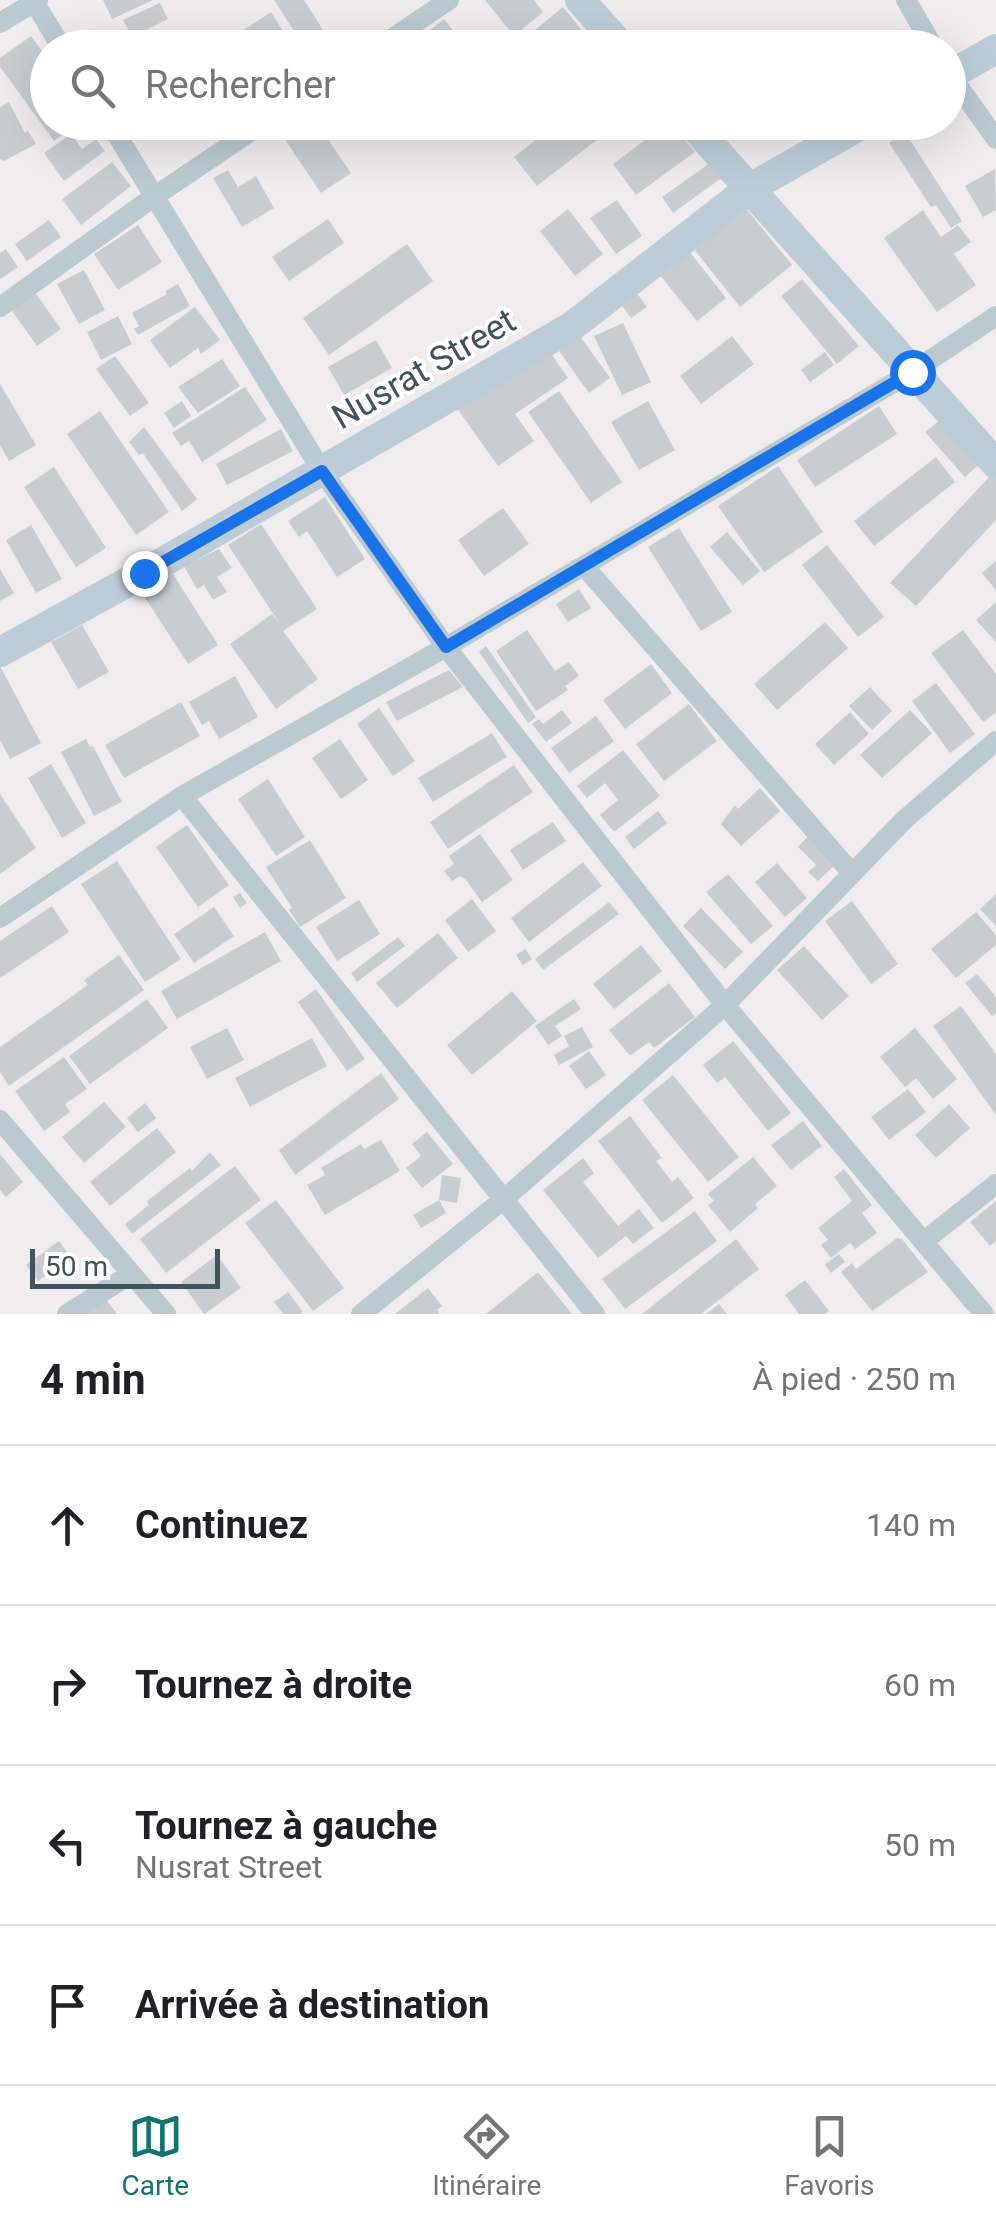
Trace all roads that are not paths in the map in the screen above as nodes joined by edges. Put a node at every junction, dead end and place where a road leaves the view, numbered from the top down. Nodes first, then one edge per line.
1 (449, 0) edge
2 (580, 0) edge
3 (906, 0) edge
4 (35, 1) edge
5 (0, 23) edge
6 (52, 30) edge
7 (405, 30) edge
8 (606, 30) edge
9 (924, 30) edge
10 (996, 49) edge
11 (966, 65) edge
12 (966, 98) edge
13 (996, 139) edge
14 (120, 140) edge
15 (238, 140) edge
16 (706, 140) edge
17 (834, 140) edge
18 (750, 188) junction
19 (155, 196) junction
20 (0, 307) edge
21 (996, 316) edge
22 (912, 372) junction
23 (996, 464) edge
24 (322, 471) junction
25 (584, 566) junction
26 (446, 647) junction
27 (0, 652) edge
28 (996, 740) edge
29 (182, 796) junction
30 (852, 872) junction
31 (0, 918) edge
32 (725, 1005) junction
33 (0, 1120) edge
34 (996, 1184) edge
35 (504, 1199) junction
36 (924, 1241) junction
37 (131, 1274) junction
38 (67, 1314) edge
39 (166, 1314) edge
40 (361, 1314) edge
41 (596, 1314) edge
42 (984, 1314) edge

1 - 7 street
2 - 8 street
3 - 9 street
4 - 5 street
4 - 6 street
10 - 11 street
12 - 13 street
14 - 19 street
15 - 19 street
16 - 18 street
17 - 18 street, Nusrat Street
18 - 22 street
18 - 24 street, Nusrat Street
19 - 20 street
19 - 24 street
21 - 22 street
22 - 23 street
22 - 25 street
24 - 26 street
24 - 27 street, Nusrat Street
25 - 26 street
25 - 30 street
26 - 29 street
26 - 32 street
28 - 30 street
29 - 31 street
29 - 35 street
30 - 32 street
32 - 35 street
32 - 36 street
33 - 37 street
34 - 36 street
35 - 40 street
35 - 41 street
36 - 42 street
37 - 38 street
37 - 39 street

